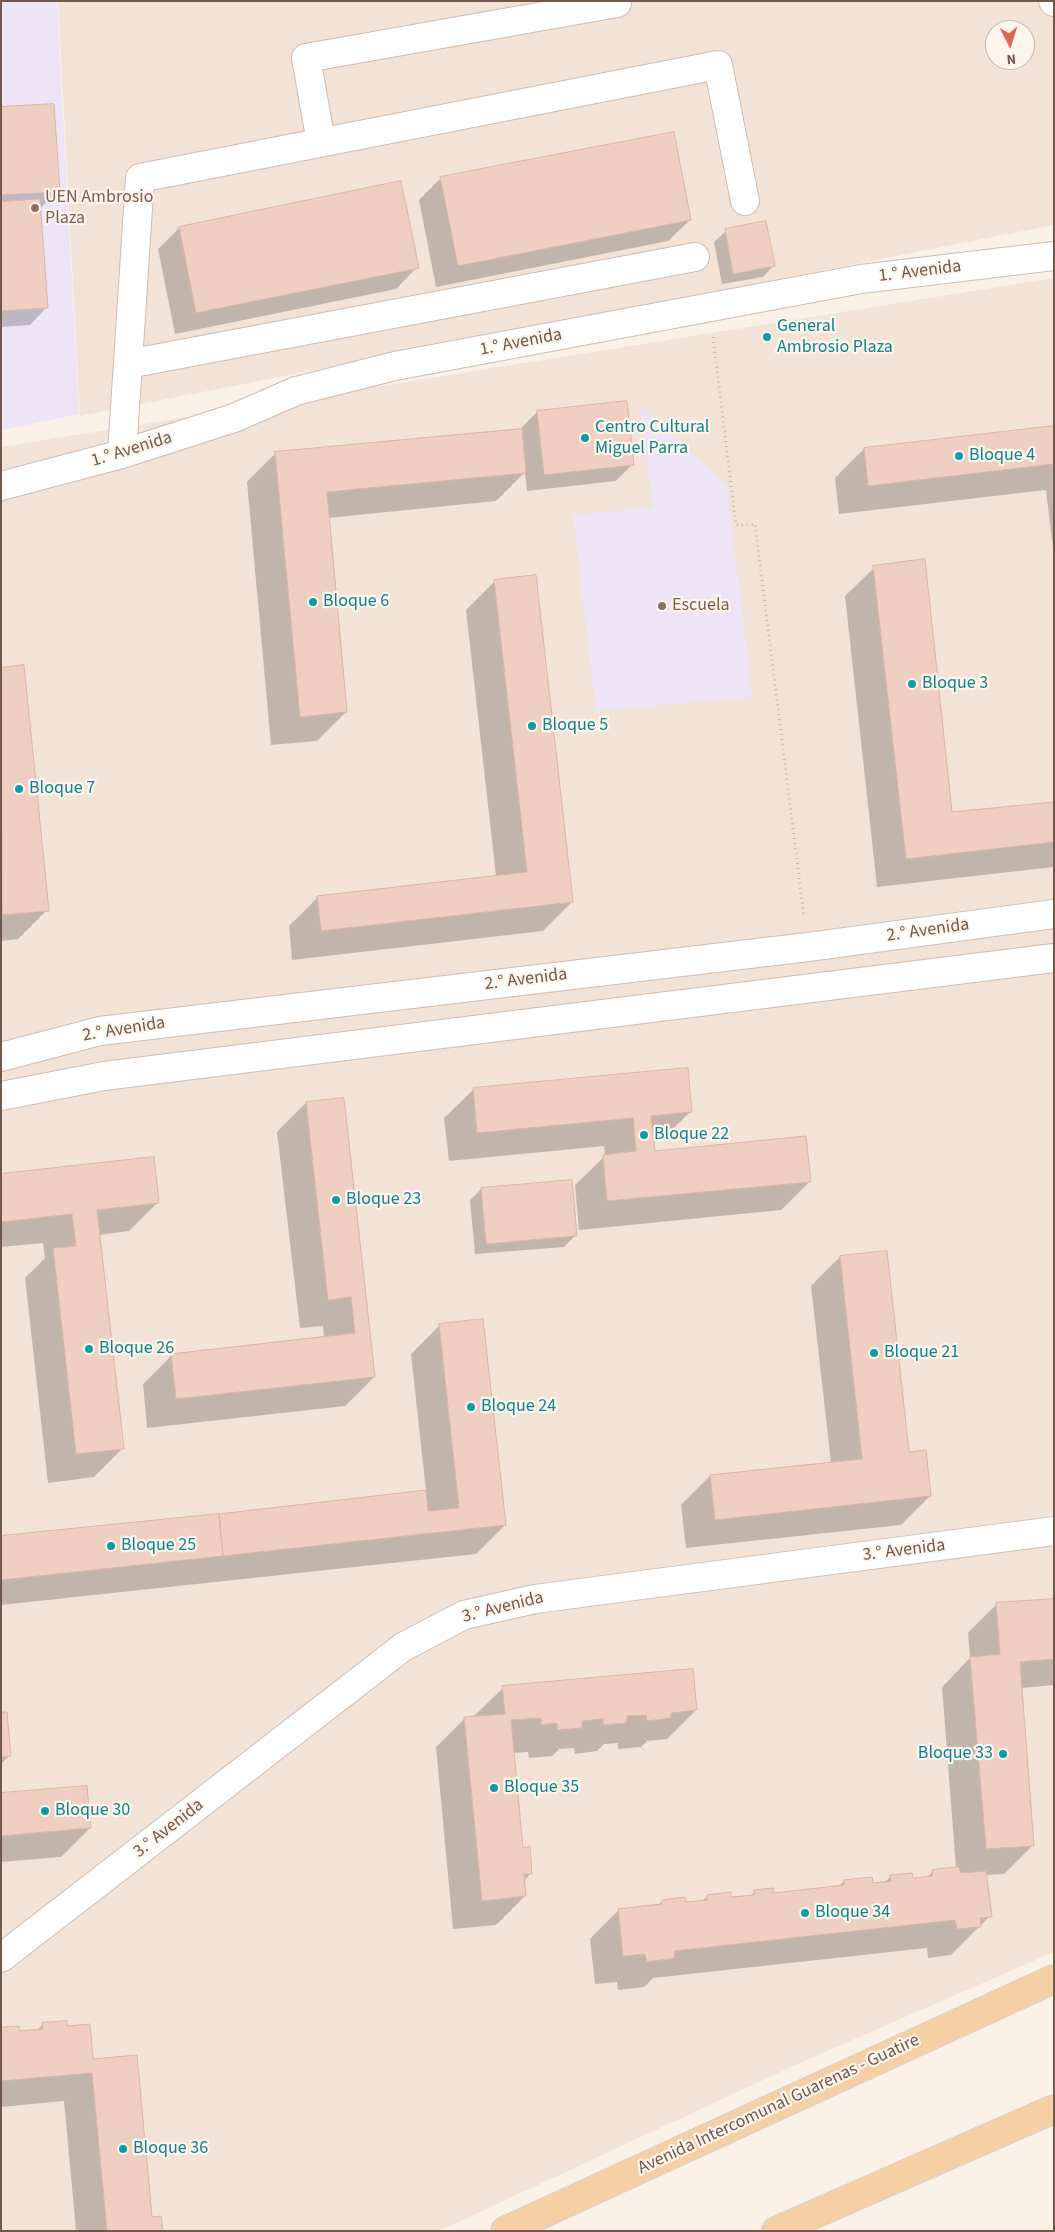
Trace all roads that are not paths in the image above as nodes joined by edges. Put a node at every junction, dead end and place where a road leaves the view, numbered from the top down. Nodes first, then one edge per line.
1 (617, 3) dead end
2 (321, 142) junction
3 (745, 201) dead end
4 (1054, 256) edge
5 (694, 258) dead end
6 (128, 364) junction
7 (122, 454) junction
8 (1, 486) edge
9 (1054, 914) edge
10 (1054, 958) edge
11 (1, 1057) edge
12 (1, 1096) edge
13 (1054, 1531) edge
14 (1, 1958) edge
15 (1054, 1979) edge
16 (1054, 2109) edge
17 (505, 2231) edge
18 (776, 2231) edge

1 - 2 street
2 - 3 street
2 - 6 street
4 - 7 street, 1.° Avenida
5 - 6 street
6 - 7 street
7 - 8 street, 1.° Avenida
9 - 11 street, 2.° Avenida
10 - 12 street
13 - 14 street, 3.° Avenida
15 - 17 main road, Avenida Intercomunal Guarenas - Guatire
16 - 18 main road

